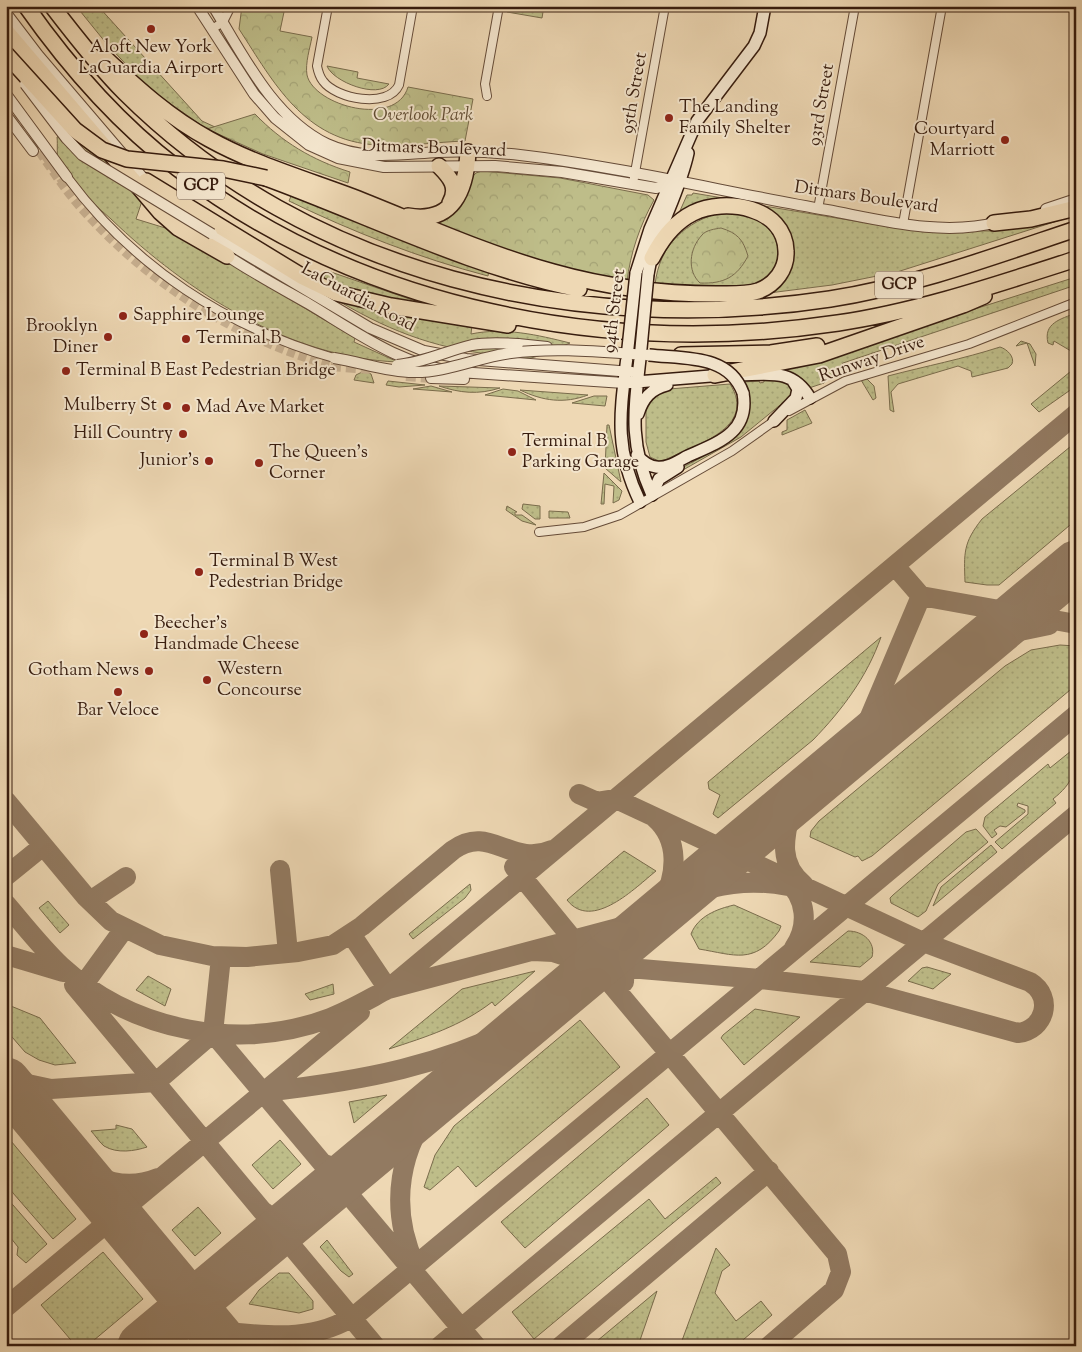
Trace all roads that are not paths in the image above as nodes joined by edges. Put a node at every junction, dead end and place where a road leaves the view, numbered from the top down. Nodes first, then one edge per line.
1 (26, 6) edge
2 (198, 6) edge
3 (213, 6) edge
4 (231, 6) edge
5 (328, 6) edge
6 (413, 6) edge
7 (499, 6) edge
8 (665, 6) edge
9 (765, 6) edge
10 (855, 6) edge
11 (942, 6) edge
12 (53, 8) edge
13 (6, 13) edge
14 (223, 22) junction
15 (212, 29) junction
16 (6, 31) edge
17 (6, 55) edge
18 (6, 94) edge
19 (487, 96) dead end
20 (6, 115) edge
21 (34, 151) tunnel mouth
22 (468, 158) junction
23 (439, 166) junction
24 (635, 173) junction
25 (67, 177) joint
26 (146, 181) junction
27 (673, 183) junction
28 (633, 184) junction
29 (354, 198) junction
30 (1076, 199) edge
31 (1076, 208) edge
32 (818, 209) junction
33 (444, 210) junction
34 (994, 223) junction
35 (903, 224) junction
36 (1076, 229) edge
37 (228, 256) junction
38 (652, 258) junction
39 (1076, 259) edge
40 (1036, 272) junction
41 (642, 273) junction
42 (1076, 302) edge
43 (717, 310) junction
44 (919, 320) junction
45 (665, 334) junction
46 (570, 350) junction
47 (645, 357) junction
48 (334, 358) joint
49 (397, 365) dead end
50 (502, 374) junction
51 (715, 375) junction
52 (786, 376) junction
53 (625, 377) junction
54 (638, 377) junction
55 (431, 378) tunnel mouth
56 (686, 379) junction
57 (810, 398) junction
58 (774, 421) junction
59 (635, 436) junction
60 (707, 448) junction
61 (637, 455) junction
62 (652, 494) junction
63 (640, 502) junction
64 (539, 532) dead end

1 - 45 highway, GCP
2 - 15 street, Ditmars Boulevard
3 - 14 street, Ditmars Boulevard
4 - 14 street
5 - 6 street
7 - 19 street
8 - 24 street, 95th Street
9 - 27 main road, 94th Street
10 - 32 street, 93rd Street
11 - 35 street
12 - 29 highway
12 - 43 highway, GCP
13 - 26 street, LaGuardia Road
14 - 15 street
14 - 22 street, Ditmars Boulevard
15 - 23 street, Ditmars Boulevard
16 - 37 highway
17 - 43 highway, bridge
17 - 53 street, LaGuardia Road, bridge
18 - 25 street
20 - 21 street
22 - 23 street, Ditmars Boulevard
22 - 24 street, Ditmars Boulevard
22 - 28 street, Ditmars Boulevard
22 - 33 highway
23 - 33 highway
24 - 27 street, Ditmars Boulevard
24 - 28 street, 95th Street
25 - 48 street
26 - 37 street, LaGuardia Road
26 - 45 highway
27 - 28 street, Ditmars Boulevard
27 - 32 street, Ditmars Boulevard
27 - 38 main road, 94th Street
27 - 41 main road, 94th Street
29 - 33 highway
29 - 38 highway
30 - 34 street, Ditmars Boulevard
31 - 34 highway
32 - 35 street, Ditmars Boulevard
34 - 35 street, Ditmars Boulevard
36 - 43 highway, GCP
37 - 50 street, LaGuardia Road
38 - 41 main road, 94th Street
39 - 40 highway, GCP
40 - 44 highway
40 - 45 highway, GCP
41 - 47 main road, 94th Street, bridge
41 - 53 main road, 94th Street, bridge
42 - 57 street, Runway Drive
44 - 47 highway, bridge
44 - 51 highway
46 - 47 street, bridge
46 - 48 street, bridge
46 - 49 street, bridge
47 - 54 main road, 94th Street
47 - 60 main road, bridge
50 - 53 street, LaGuardia Road
50 - 55 street
51 - 52 main road
51 - 56 main road
52 - 57 main road
52 - 58 main road
53 - 54 main road
53 - 63 main road, 94th Street
54 - 56 main road
54 - 59 main road, 94th Street
56 - 59 main road
57 - 58 street, Runway Drive
58 - 62 street, Runway Drive
59 - 61 main road, 94th Street
60 - 61 main road
60 - 62 main road
61 - 62 main road, 94th Street
62 - 63 street, Runway Drive
63 - 64 street, Runway Drive

